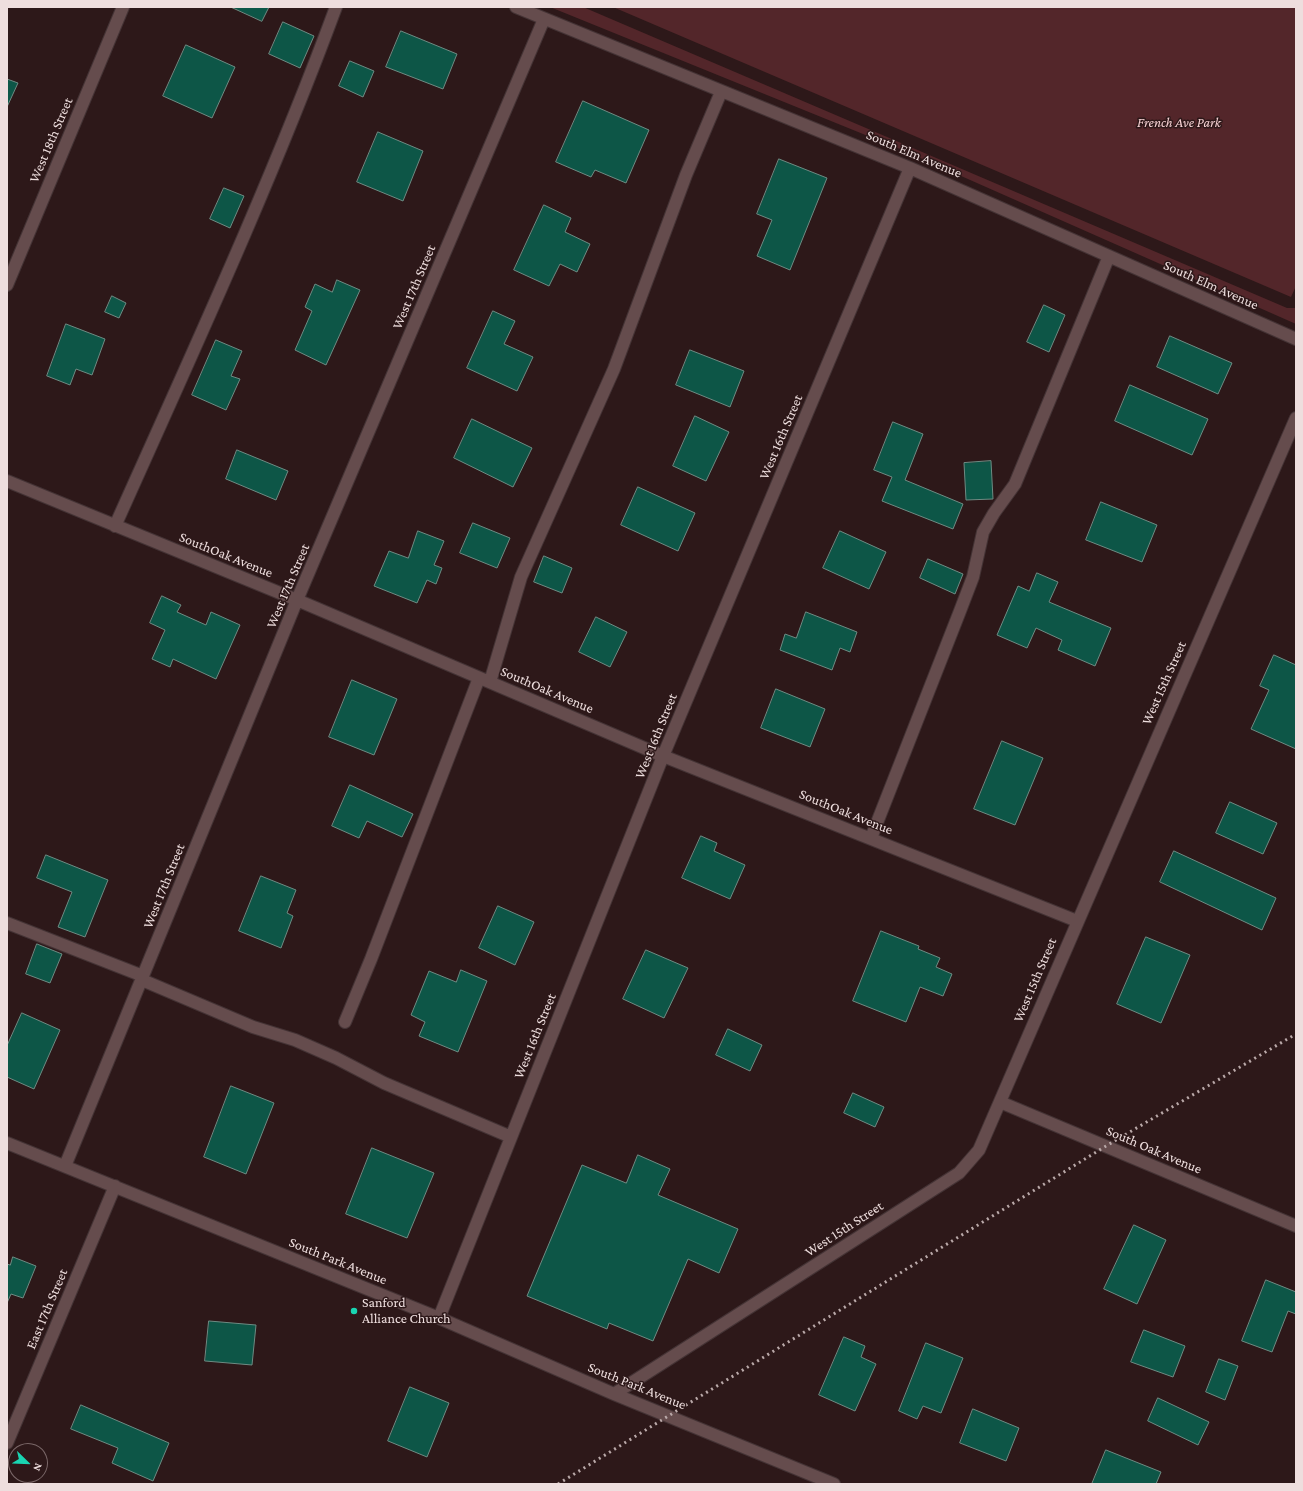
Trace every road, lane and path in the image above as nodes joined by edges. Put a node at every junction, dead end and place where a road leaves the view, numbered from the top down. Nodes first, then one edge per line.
1 (123, 7) edge
2 (336, 7) edge
3 (516, 7) edge
4 (544, 19) junction
5 (721, 92) junction
6 (910, 168) junction
7 (1109, 256) junction
8 (7, 285) edge
9 (1296, 339) edge
10 (1296, 418) edge
11 (7, 481) edge
12 (115, 526) junction
13 (297, 600) junction
14 (485, 680) junction
15 (663, 756) junction
16 (871, 838) junction
17 (1077, 921) junction
18 (7, 923) edge
19 (142, 978) junction
20 (345, 1022) dead end
21 (1000, 1102) junction
22 (511, 1137) junction
23 (7, 1143) edge
24 (65, 1166) junction
25 (115, 1186) junction
26 (1296, 1226) edge
27 (439, 1318) junction
28 (614, 1394) junction
29 (7, 1443) edge
30 (834, 1484) edge

1 - 8 street, West 18th Street
2 - 12 street
3 - 4 street, South Elm Avenue
4 - 5 street, South Elm Avenue
4 - 13 street, West 17th Street
5 - 6 street, South Elm Avenue
5 - 14 street
6 - 7 street, South Elm Avenue
6 - 15 street, West 16th Street
7 - 9 street, South Elm Avenue
7 - 16 street
10 - 17 street, West 15th Street
11 - 12 street, SouthOak Avenue
12 - 13 street, SouthOak Avenue
13 - 14 street, SouthOak Avenue
13 - 19 street, West 17th Street
14 - 15 street, SouthOak Avenue
14 - 20 street
15 - 16 street, SouthOak Avenue
15 - 22 street, West 16th Street
16 - 17 street, SouthOak Avenue
17 - 21 street, West 15th Street
18 - 19 street
19 - 22 street
19 - 24 street, West 17th Street
21 - 26 street, South Oak Avenue
21 - 28 street, West 15th Street
22 - 27 street, West 16th Street
23 - 24 street, South Park Avenue
24 - 25 street, South Park Avenue
25 - 27 street, South Park Avenue
25 - 29 street, East 17th Street
27 - 28 street, South Park Avenue
28 - 30 street, South Park Avenue

